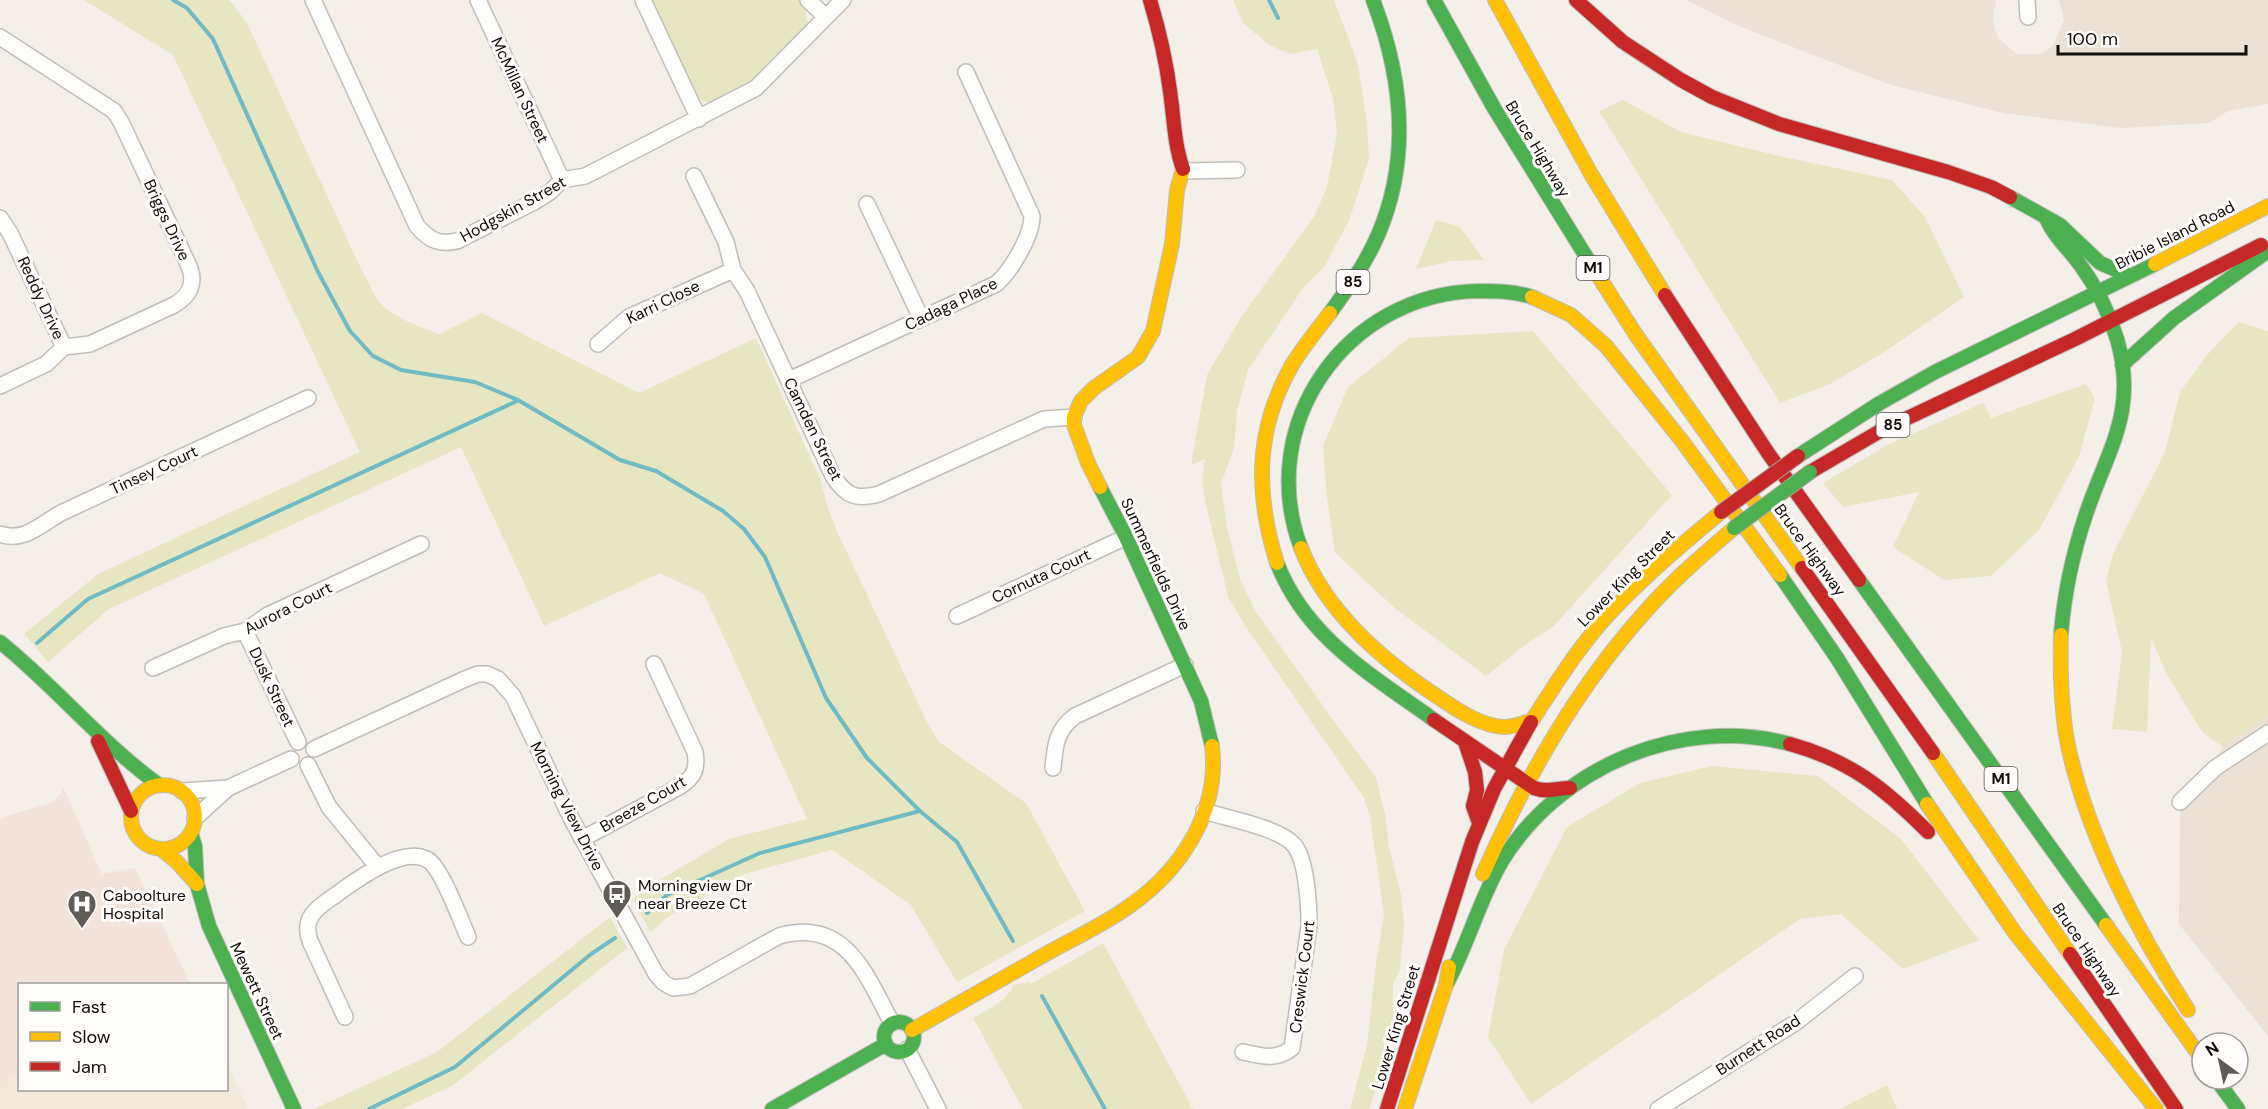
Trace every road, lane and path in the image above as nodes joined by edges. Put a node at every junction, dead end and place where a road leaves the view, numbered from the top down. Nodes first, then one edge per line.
1 (313, 0) edge
2 (478, 0) edge
3 (643, 0) edge
4 (808, 0) edge
5 (843, 0) edge
6 (1150, 0) edge
7 (1373, 0) edge
8 (1434, 0) edge
9 (1495, 0) edge
10 (1576, 0) edge
11 (2027, 0) edge
12 (826, 17) junction
13 (2028, 17) dead end
14 (0, 37) edge
15 (966, 72) dead end
16 (699, 119) junction
17 (1237, 170) dead end
18 (1184, 171) junction
19 (694, 176) dead end
20 (562, 180) junction
21 (867, 204) dead end
22 (2268, 206) edge
23 (0, 218) edge
24 (2046, 218) junction
25 (2268, 242) edge
26 (2268, 251) edge
27 (733, 270) junction
28 (2130, 276) junction
29 (2096, 294) junction
30 (921, 318) junction
31 (2110, 321) junction
32 (598, 344) dead end
33 (64, 347) junction
34 (2122, 365) junction
35 (789, 380) junction
36 (0, 386) edge
37 (308, 398) dead end
38 (1074, 417) junction
39 (0, 534) edge
40 (1126, 537) junction
41 (421, 543) dead end
42 (957, 616) dead end
43 (246, 632) junction
44 (0, 642) edge
45 (654, 664) dead end
46 (1185, 665) junction
47 (153, 668) dead end
48 (1531, 721) junction
49 (93, 731) junction
50 (2268, 733) edge
51 (298, 742) junction
52 (1466, 745) junction
53 (314, 749) junction
54 (291, 759) junction
55 (308, 765) junction
56 (1053, 768) dead end
57 (1504, 769) junction
58 (1526, 783) junction
59 (159, 785) junction
60 (228, 788) junction
61 (1570, 788) junction
62 (182, 791) junction
63 (2180, 802) dead end
64 (131, 811) junction
65 (1204, 811) junction
66 (195, 818) junction
67 (1479, 823) junction
68 (191, 833) junction
69 (582, 839) junction
70 (161, 849) junction
71 (377, 867) junction
72 (1973, 876) junction
73 (197, 884) junction
74 (468, 937) dead end
75 (1855, 976) dead end
76 (1446, 986) junction
77 (345, 1017) dead end
78 (892, 1023) junction
79 (2198, 1026) dead end
80 (912, 1030) junction
81 (2190, 1042) edge
82 (886, 1044) junction
83 (907, 1050) junction
84 (1243, 1052) dead end
85 (2225, 1091) edge
86 (2242, 1091) dead end
87 (294, 1109) edge
88 (772, 1109) edge
89 (938, 1109) edge
90 (1387, 1109) edge
91 (1405, 1109) edge
92 (1658, 1109) edge
93 (2156, 1109) edge
94 (2176, 1109) edge
95 (2238, 1109) edge
96 (2244, 1109) edge

1 - 20 street, Hodgskin Street
2 - 20 street, McMillan Street
3 - 16 street
4 - 12 street
5 - 12 street, Hodgskin Street
6 - 18 main road
7 - 52 main road, 85
8 - 94 main road, Bruce Highway / M1
9 - 81 main road, Bruce Highway / M1
10 - 24 main road
11 - 13 street
12 - 16 street, Hodgskin Street
14 - 33 street, Briggs Drive
15 - 30 street, Cadaga Place
16 - 20 street, Hodgskin Street
17 - 18 street
18 - 38 main road
19 - 27 street, Camden Street
21 - 30 street
22 - 28 main road, Bribie Island Road
23 - 33 street, Reddy Drive
24 - 28 main road
24 - 29 main road
25 - 31 main road, 85
26 - 34 main road
27 - 32 street, Karri Close
27 - 35 street, Camden Street
28 - 29 main road, Bribie Island Road
29 - 31 main road
29 - 48 main road, Lower King Street, bridge
30 - 35 street, Cadaga Place
31 - 34 main road
31 - 58 main road, Lower King Street / 85, bridge
33 - 36 street
34 - 79 main road
35 - 38 street, Camden Street
37 - 39 street, Tinsey Court
38 - 40 main road, Summerfields Drive
40 - 42 street, Cornuta Court
40 - 46 main road, Summerfields Drive
41 - 43 street, Aurora Court
43 - 47 street, Aurora Court
43 - 51 street, Dusk Street
44 - 49 main road
45 - 69 street, Breeze Court
46 - 56 street
46 - 65 main road, Summerfields Drive
48 - 57 main road, Lower King Street
48 - 72 main road
49 - 59 main road
49 - 64 main road
50 - 63 street
51 - 53 street
51 - 54 street
52 - 57 main road, 85
52 - 67 main road
53 - 55 street
53 - 69 street, Morning View Drive
54 - 55 street
54 - 60 street
55 - 71 street
57 - 58 main road, 85
57 - 67 main road, Lower King Street
58 - 61 main road
58 - 76 main road, Lower King Street
59 - 62 main road
59 - 64 main road
60 - 62 street
60 - 66 street
61 - 72 main road
61 - 76 main road
62 - 66 main road
64 - 70 main road
65 - 80 main road, Summerfields Drive
65 - 84 street, Creswick Court
66 - 68 main road
67 - 90 main road, Lower King Street
68 - 70 main road
68 - 73 main road, Mewett Street
69 - 78 street, Morning View Drive
70 - 73 main road, Mewett Street
71 - 74 street
71 - 77 street
72 - 93 main road
73 - 87 main road, Mewett Street
75 - 92 street, Burnett Road
76 - 91 main road, Lower King Street
78 - 80 main road
78 - 82 main road
80 - 83 main road
82 - 83 main road
82 - 88 main road
83 - 89 street
85 - 95 main road
86 - 96 main road

